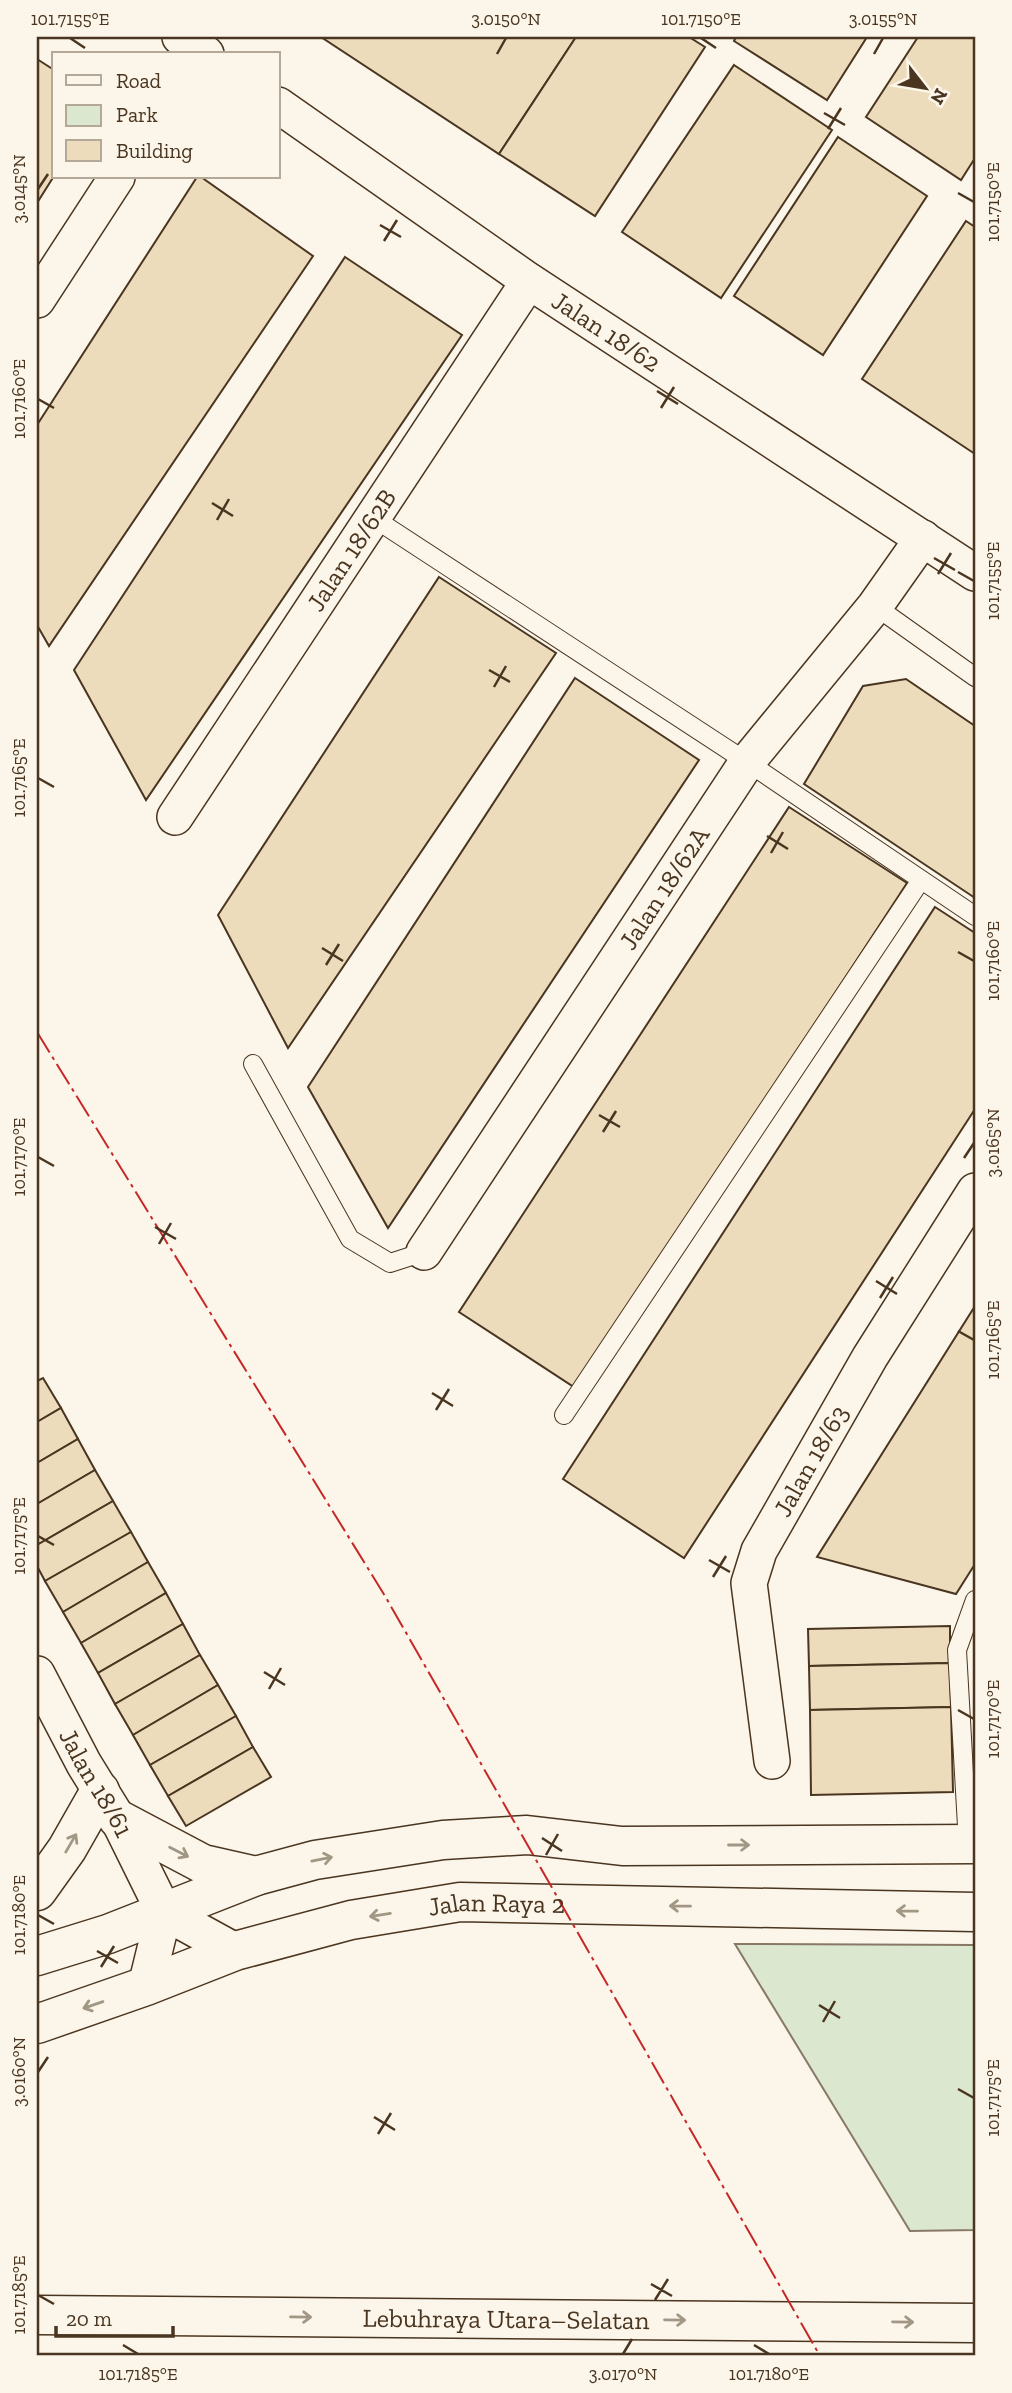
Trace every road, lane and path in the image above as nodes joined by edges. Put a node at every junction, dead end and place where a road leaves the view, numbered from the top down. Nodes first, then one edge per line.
1 (280, 106) edge
2 (116, 178) edge
3 (528, 281) junction
4 (37, 300) edge
5 (372, 517) junction
6 (923, 538) junction
7 (975, 573) edge
8 (875, 606) junction
9 (975, 677) edge
10 (747, 762) junction
11 (174, 817) dead end
12 (921, 880) junction
13 (975, 916) edge
14 (253, 1065) dead end
15 (975, 1191) edge
16 (424, 1252) joint
17 (564, 1415) dead end
18 (975, 1600) edge
19 (39, 1685) edge
20 (772, 1761) dead end
21 (109, 1805) junction
22 (972, 1844) edge
23 (256, 1876) junction
24 (37, 1891) edge
25 (160, 1903) junction
26 (975, 1912) edge
27 (235, 1951) junction
28 (37, 1956) edge
29 (146, 1986) junction
30 (37, 2024) edge
31 (37, 2315) edge
32 (975, 2323) edge

1 - 3 street, Jalan 18/62
2 - 4 street
3 - 5 street, Jalan 18/62B
3 - 6 street, Jalan 18/62
5 - 10 lane
5 - 11 street, Jalan 18/62B
6 - 7 street, Jalan 18/62
6 - 8 street, Jalan 18/62A
8 - 9 lane
8 - 10 street, Jalan 18/62A
10 - 12 lane
10 - 16 street, Jalan 18/62A
12 - 13 lane
12 - 17 lane
14 - 16 lane
15 - 20 street, Jalan 18/63
18 - 22 lane
19 - 21 street, Jalan 18/61
21 -> 23 main road
24 -> 21 main road
21 - 25 street, Jalan 18/61
23 -> 22 main road
23 - 25 main road
25 - 27 street
25 - 28 main road
25 - 29 street
26 -> 27 main road, Jalan Raya 2
27 - 29 main road, Jalan Raya 2
29 -> 30 main road, Jalan Raya 2
31 -> 32 main road, Lebuhraya Utara–Selatan

